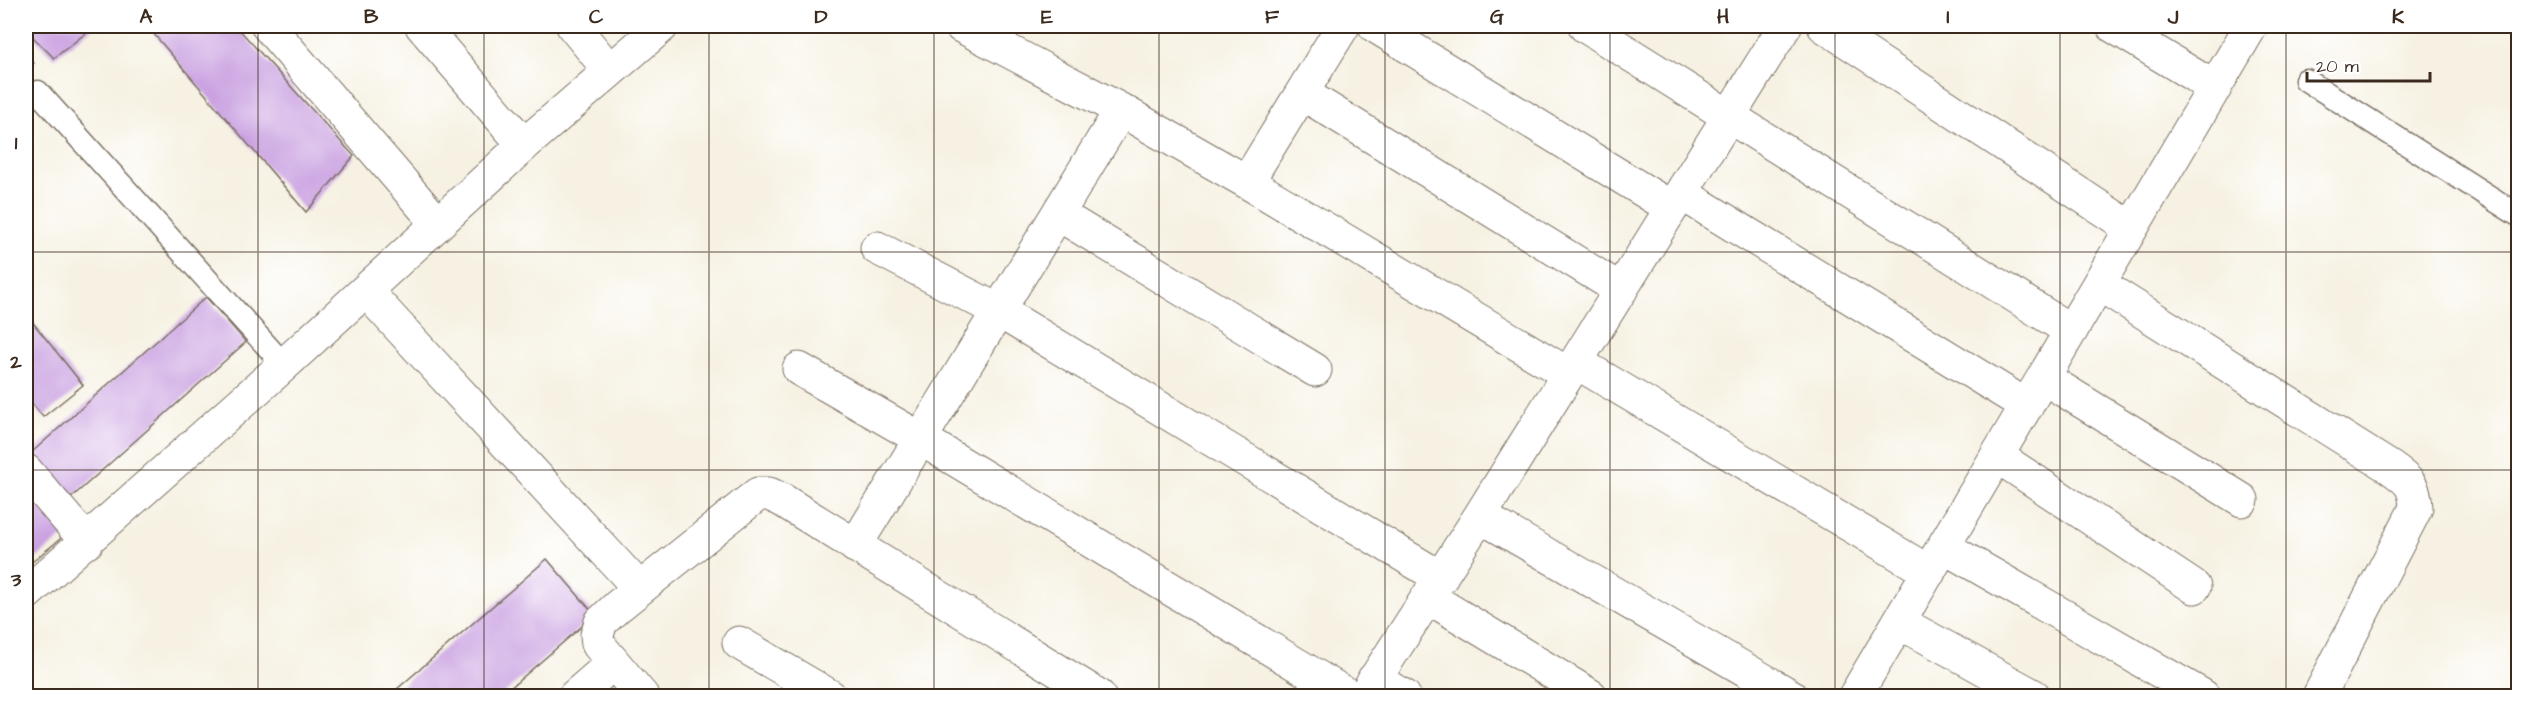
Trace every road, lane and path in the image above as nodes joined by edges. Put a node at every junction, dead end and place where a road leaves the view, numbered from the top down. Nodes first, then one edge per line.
1 (268, 26) edge
2 (422, 26) edge
3 (573, 26) edge
4 (662, 26) edge
5 (962, 26) edge
6 (1343, 26) edge
7 (1375, 26) edge
8 (1585, 26) edge
9 (1785, 26) edge
10 (1824, 26) edge
11 (2113, 26) edge
12 (2251, 26) edge
13 (610, 71) junction
14 (2306, 80) dead end
15 (2215, 88) junction
16 (38, 92) dead end
17 (1302, 93) junction
18 (1121, 110) junction
19 (1730, 116) junction
20 (524, 145) junction
21 (1247, 182) junction
22 (1676, 200) junction
23 (1058, 214) junction
24 (2518, 215) edge
25 (438, 224) junction
26 (2132, 228) junction
27 (877, 248) dead end
28 (2099, 284) junction
29 (1621, 290) junction
30 (366, 291) junction
31 (999, 310) junction
32 (2071, 331) junction
33 (284, 365) junction
34 (1572, 368) junction
35 (798, 369) dead end
36 (1315, 370) dead end
37 (2044, 378) junction
38 (2027, 406) junction
39 (921, 438) junction
40 (1997, 456) junction
41 (26, 471) edge
42 (2242, 500) dead end
43 (1480, 516) junction
44 (87, 542) junction
45 (855, 546) junction
46 (1936, 560) junction
47 (1434, 587) junction
48 (2194, 587) dead end
49 (639, 588) junction
50 (26, 594) edge
51 (1899, 622) junction
52 (739, 643) dead end
53 (613, 663) junction
54 (1362, 691) edge
55 (575, 696) edge
56 (642, 696) edge
57 (830, 696) edge
58 (1100, 696) edge
59 (1404, 696) edge
60 (1591, 696) edge
61 (1791, 696) edge
62 (1855, 696) edge
63 (2034, 696) edge
64 (2203, 696) edge
65 (2319, 696) edge

1 - 25 street
2 - 20 street
3 - 13 street
4 - 13 street
5 - 18 street
6 - 17 street
7 - 22 street
8 - 19 street
9 - 19 street
10 - 26 street
11 - 15 street
12 - 15 street
13 - 20 street
14 - 24 lane
15 - 26 street
16 - 33 lane
17 - 21 street
17 - 29 street
18 - 21 street
18 - 23 street
19 - 22 street
19 - 32 street
20 - 25 street
21 - 34 street
22 - 29 street
22 - 38 street
23 - 31 street
23 - 36 street
25 - 30 street
26 - 28 street
27 - 31 street
28 - 32 street
28 - 65 street
29 - 34 street
30 - 33 street
30 - 49 street
31 - 39 street
31 - 47 street
32 - 37 street
33 - 44 street
34 - 43 street
34 - 46 street
35 - 39 street
37 - 38 street
37 - 42 street
38 - 40 street
39 - 45 street
39 - 54 street
40 - 46 street
40 - 48 street
41 - 44 street
43 - 47 street
43 - 61 street
44 - 50 street
45 - 49 street
45 - 58 street
46 - 51 street
46 - 64 street
47 - 54 street
47 - 60 street
49 - 53 street
51 - 62 street
51 - 63 street
52 - 57 street
53 - 55 street
53 - 56 street
54 - 59 street

